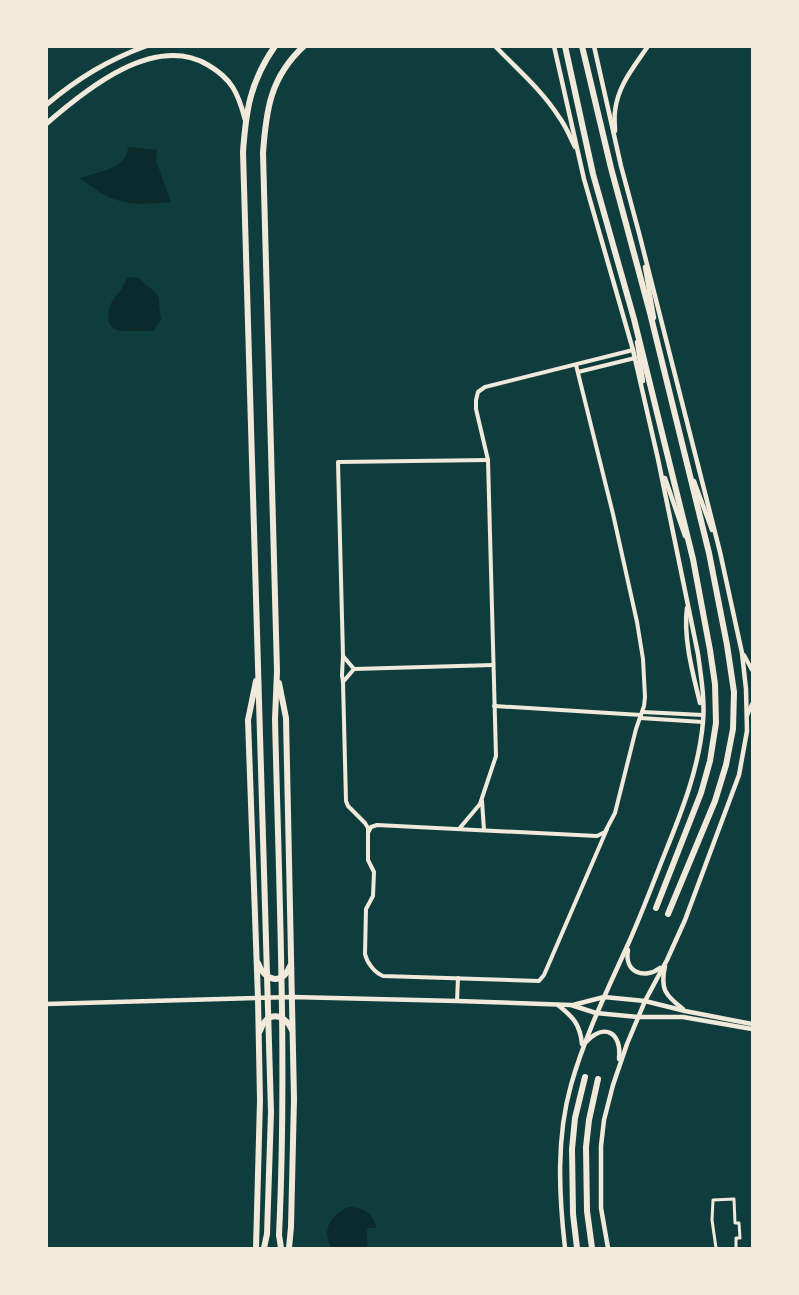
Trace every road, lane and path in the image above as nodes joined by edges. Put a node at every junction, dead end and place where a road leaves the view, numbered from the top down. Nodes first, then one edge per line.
1 (146, 46) edge
2 (275, 46) edge
3 (304, 46) edge
4 (495, 46) edge
5 (554, 46) edge
6 (565, 46) edge
7 (582, 46) edge
8 (594, 46) edge
9 (648, 46) edge
10 (46, 105) edge
11 (245, 119) junction
12 (47, 124) edge
13 (615, 143) junction
14 (579, 157) junction
15 (639, 233) junction
16 (634, 319) junction
17 (658, 344) junction
18 (633, 350) junction
19 (635, 358) junction
20 (576, 365) junction
21 (578, 372) junction
22 (648, 416) junction
23 (658, 459) junction
24 (488, 460) junction
25 (688, 467) junction
26 (720, 552) junction
27 (693, 560) junction
28 (742, 653) junction
29 (343, 656) junction
30 (494, 665) junction
31 (354, 669) junction
32 (753, 670) edge
33 (277, 671) junction
34 (257, 672) junction
35 (343, 682) junction
36 (753, 704) edge
37 (494, 706) junction
38 (641, 715) junction
39 (703, 715) junction
40 (746, 716) junction
41 (703, 722) junction
42 (482, 800) junction
43 (365, 823) junction
44 (377, 825) junction
45 (459, 829) junction
46 (607, 829) junction
47 (484, 830) junction
48 (369, 832) junction
49 (656, 908) dead end
50 (668, 914) dead end
51 (630, 939) junction
52 (257, 960) junction
53 (667, 960) junction
54 (292, 961) junction
55 (458, 978) junction
56 (292, 997) junction
57 (604, 997) junction
58 (258, 999) junction
59 (457, 1001) junction
60 (645, 1001) junction
61 (46, 1004) edge
62 (558, 1005) junction
63 (571, 1005) junction
64 (685, 1011) junction
65 (596, 1013) junction
66 (638, 1017) junction
67 (753, 1024) edge
68 (753, 1029) edge
69 (293, 1033) junction
70 (259, 1034) junction
71 (583, 1047) junction
72 (617, 1071) junction
73 (585, 1077) dead end
74 (598, 1079) dead end
75 (256, 1248) edge
76 (264, 1248) edge
77 (281, 1248) edge
78 (289, 1248) edge
79 (565, 1248) edge
80 (577, 1248) edge
81 (592, 1248) edge
82 (608, 1248) edge
83 (716, 1248) edge
84 (736, 1248) edge

1 - 10 main road
2 - 11 main road
3 - 33 main road
4 - 14 street
5 - 14 street
6 - 16 main road
7 - 17 main road
8 - 13 street
9 - 13 street
11 - 12 main road
11 - 34 main road
13 - 15 street
14 - 18 street
15 - 17 street
15 - 26 street
16 - 22 street
16 - 27 main road
17 - 25 main road
18 - 19 street
18 - 20 street
19 - 21 street
19 - 22 street
20 - 21 street
20 - 24 street
21 - 38 street
22 - 23 street
23 - 27 street
23 - 39 street
24 - 29 street
24 - 30 street
25 - 26 street
25 - 50 main road
26 - 28 street
27 - 49 main road
28 - 32 street
28 - 40 street
29 - 31 street
29 - 35 street
30 - 31 street
30 - 37 street
31 - 35 street
33 - 54 main road
33 - 77 main road
34 - 52 main road
34 - 76 main road
35 - 43 street
36 - 40 street
37 - 38 street
37 - 42 street
38 - 39 street
38 - 41 street
38 - 46 street
39 - 41 street
40 - 53 street
41 - 51 street
42 - 45 street
42 - 47 street
43 - 44 street
43 - 48 street
44 - 45 street
44 - 48 street
45 - 47 street
46 - 47 street
46 - 55 street
48 - 55 street
51 - 53 street
51 - 57 street
52 - 54 main road
52 - 58 main road
53 - 60 street
53 - 64 street
54 - 56 main road
55 - 59 street
56 - 58 street
56 - 59 street
56 - 69 main road
57 - 60 street
57 - 63 street
57 - 65 street
58 - 61 street
58 - 70 main road
59 - 62 street
60 - 64 street
60 - 66 street
62 - 63 street
62 - 71 street
63 - 65 street
64 - 67 street
65 - 66 street
65 - 71 street
66 - 68 street
66 - 72 street
69 - 70 main road
69 - 78 main road
70 - 75 main road
71 - 72 street
71 - 79 street
72 - 82 street
73 - 80 main road
74 - 81 main road
83 - 84 street

